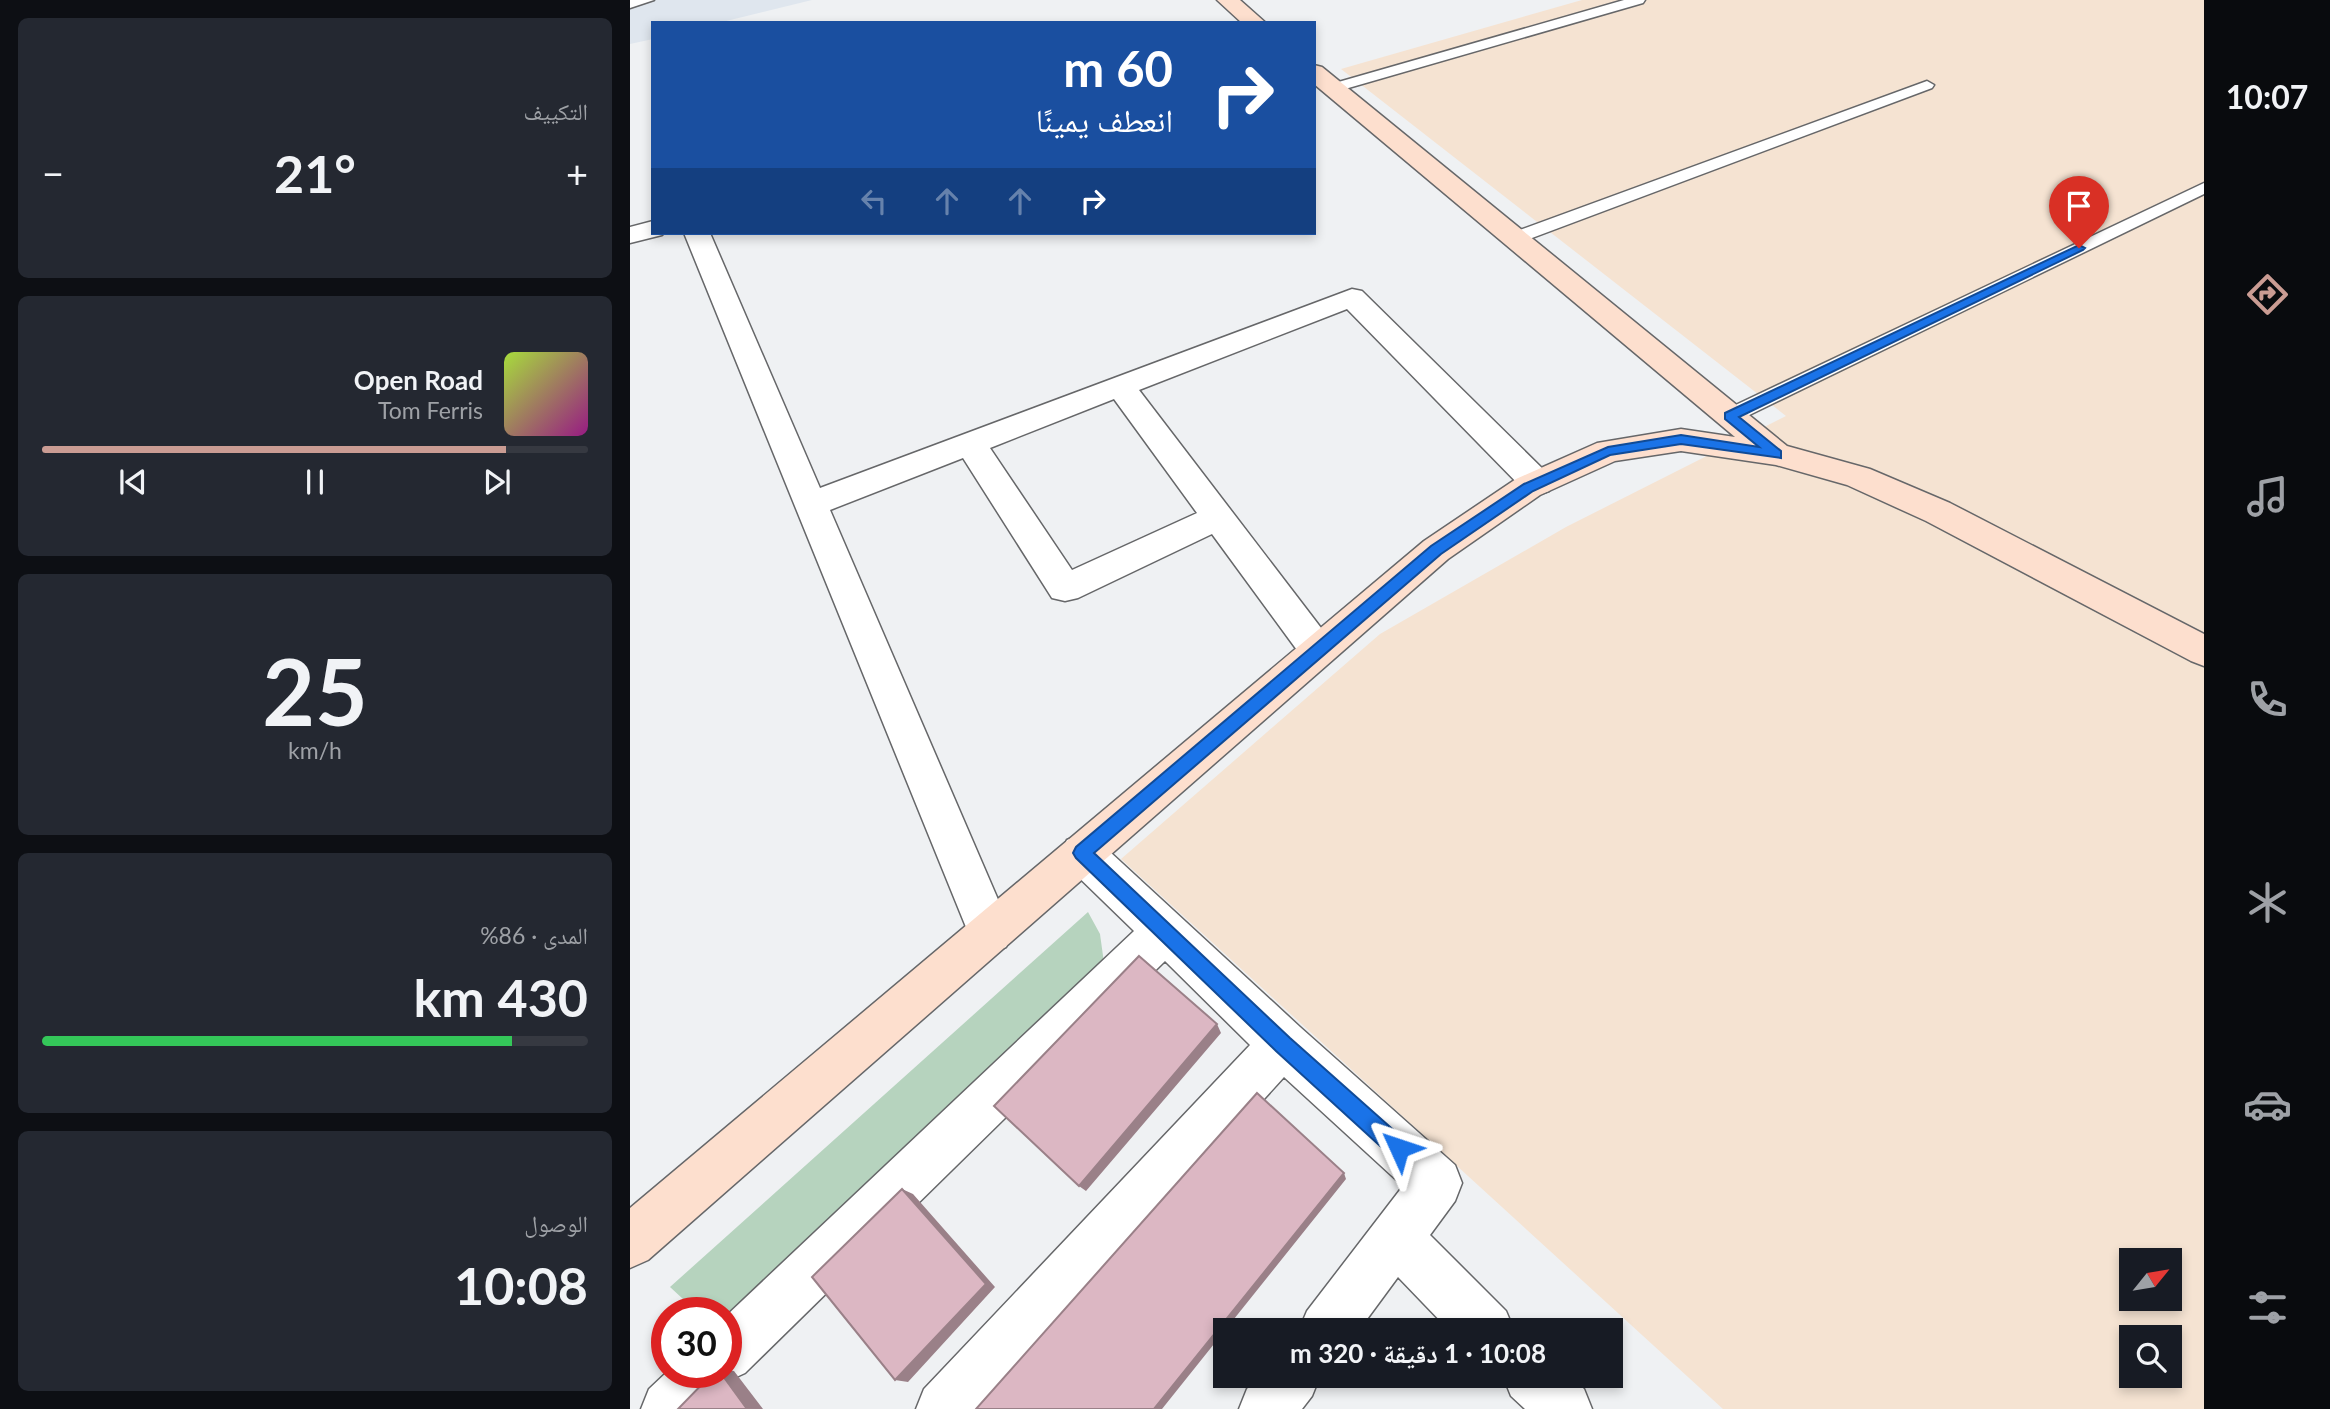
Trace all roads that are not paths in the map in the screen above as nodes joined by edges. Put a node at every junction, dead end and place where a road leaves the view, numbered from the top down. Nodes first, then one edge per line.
1 (648, 0) edge
2 (1227, 0) edge
3 (1639, 0) edge
4 (630, 4) edge
5 (1253, 21) edge
6 (1324, 80) edge
7 (1927, 85) dead end
8 (2204, 188) edge
9 (651, 230) edge
10 (630, 235) edge
11 (698, 235) edge
12 (1515, 238) junction
13 (1120, 386) junction
14 (1730, 416) junction
15 (970, 443) junction
16 (1776, 454) junction
17 (1537, 483) junction
18 (811, 505) junction
19 (1219, 517) junction
20 (1318, 650) junction
21 (2204, 651) edge
22 (1082, 853) junction
23 (1165, 931) junction
24 (989, 932) junction
25 (1283, 1044) junction
26 (1396, 1238) junction
27 (630, 1242) edge
28 (1335, 1318) edge
29 (1475, 1318) edge
30 (742, 1339) edge
31 (691, 1388) edge
32 (1283, 1388) edge
33 (1543, 1388) edge
34 (669, 1409) edge
35 (944, 1409) edge
36 (1267, 1409) edge
37 (1564, 1409) edge

1 - 4 lane
2 - 5 main road
3 - 6 lane
6 - 12 main road
7 - 12 lane
8 - 14 lane
9 - 10 street
11 - 18 street
12 - 14 main road
13 - 15 street
13 - 17 street
13 - 19 street
14 - 16 main road
15 - 18 street
15 - 19 street
16 - 17 main road
16 - 21 main road
17 - 20 main road
18 - 24 street
19 - 20 street
20 - 22 main road
22 - 23 street
22 - 24 main road
23 - 25 street
23 - 30 street
24 - 27 main road
25 - 26 street
25 - 35 street
26 - 28 street
26 - 29 street
31 - 34 street
32 - 36 street
33 - 37 street

